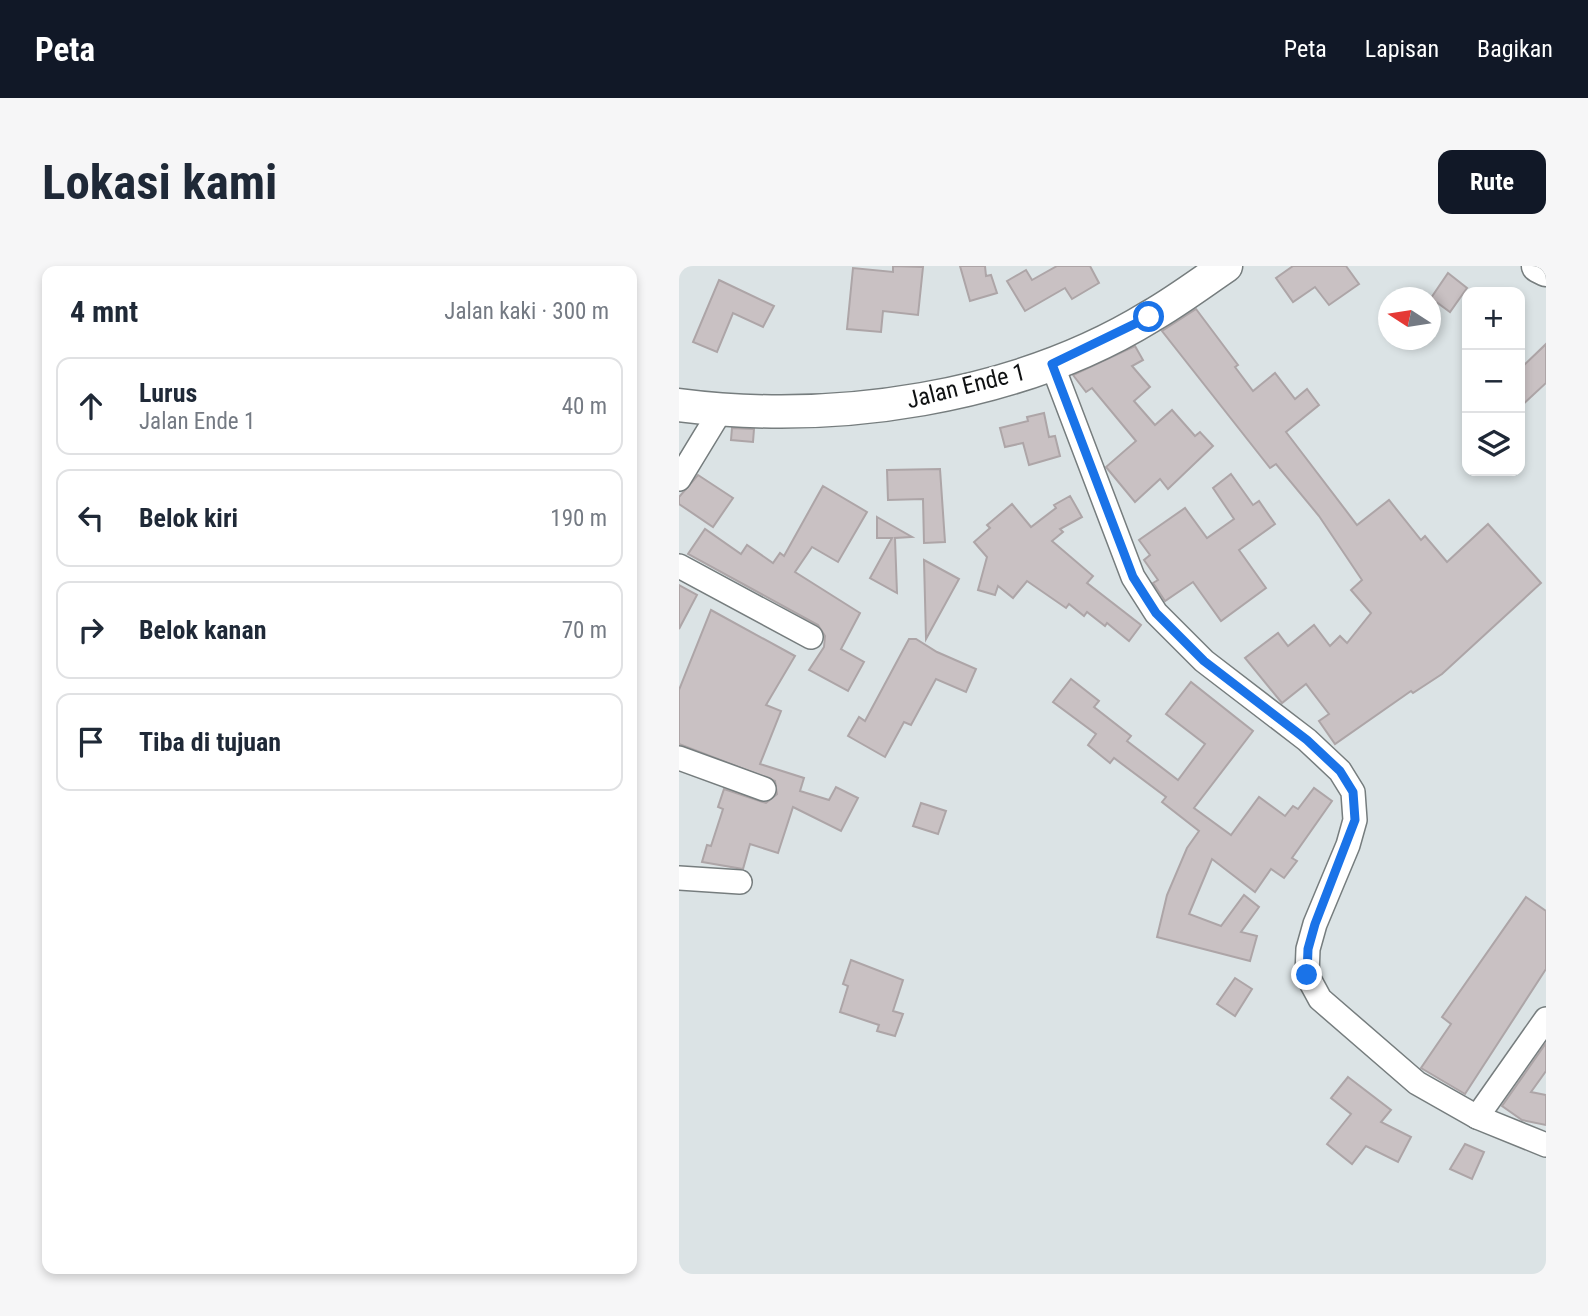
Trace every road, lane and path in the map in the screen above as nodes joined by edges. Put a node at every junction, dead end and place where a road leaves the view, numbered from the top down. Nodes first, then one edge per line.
1 (1226, 266) edge
2 (1538, 266) edge
3 (1546, 270) edge
4 (1052, 364) junction
5 (679, 405) edge
6 (721, 410) junction
7 (679, 479) edge
8 (679, 566) edge
9 (811, 637) dead end
10 (679, 758) edge
11 (764, 789) dead end
12 (679, 878) edge
13 (740, 882) dead end
14 (1546, 1019) edge
15 (1477, 1117) junction
16 (1546, 1145) edge

1 - 4 street, Jalan Ende 1
2 - 3 street
4 - 6 street, Jalan Ende 1
4 - 15 street
5 - 6 street, Jalan Ende 1
6 - 7 street
8 - 9 street
10 - 11 street
12 - 13 street
14 - 15 street
15 - 16 street

